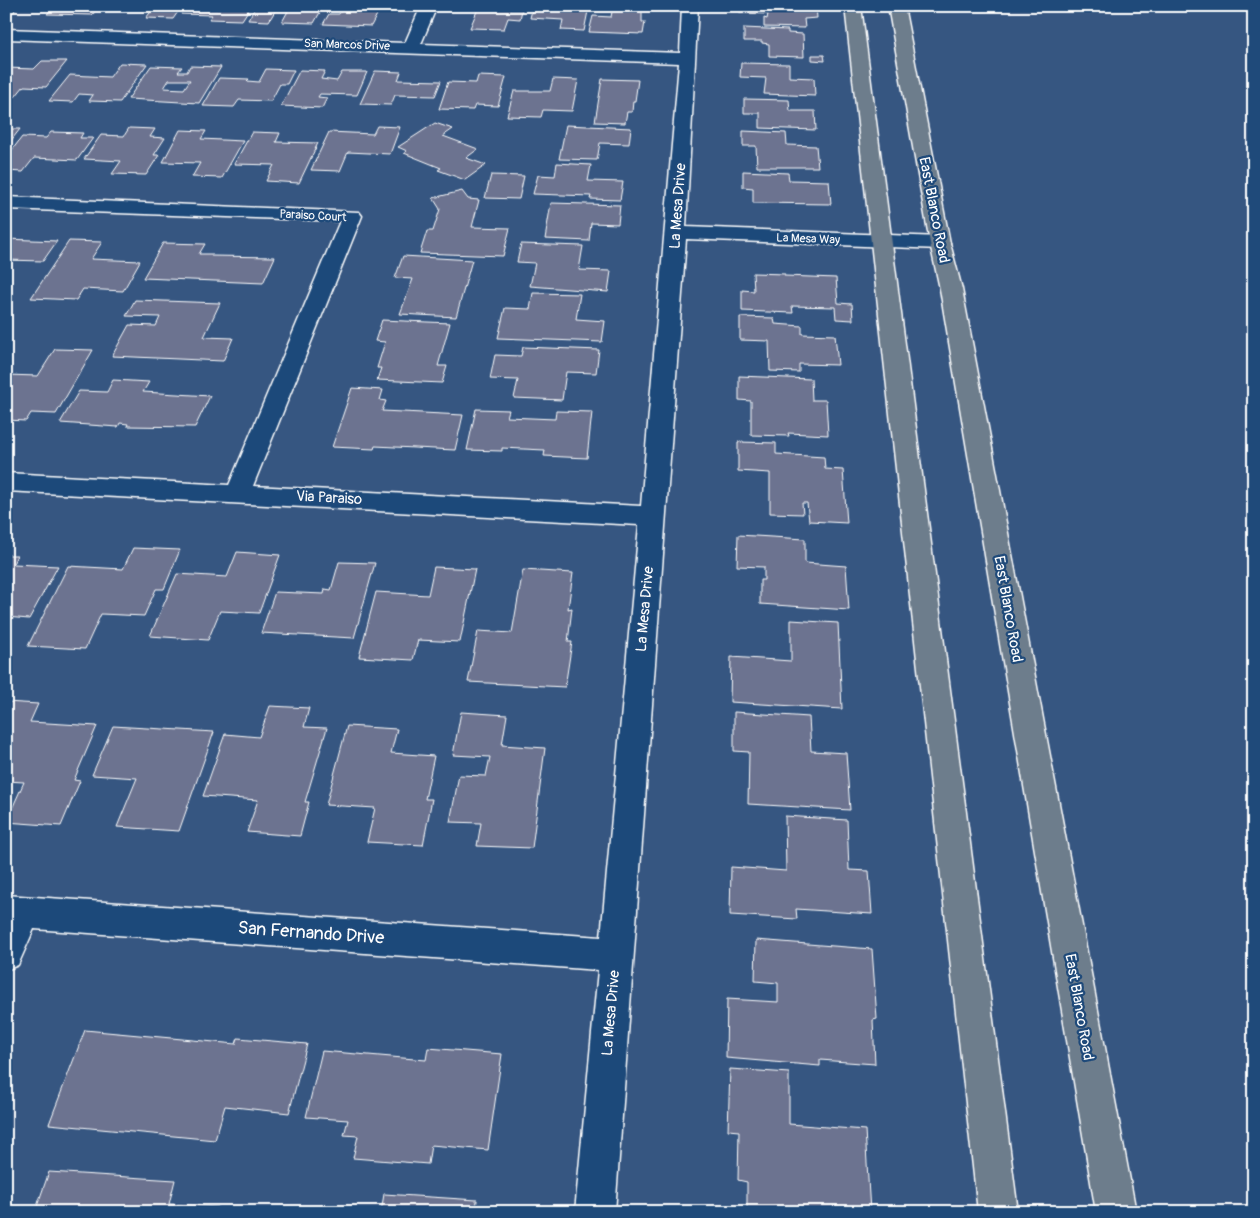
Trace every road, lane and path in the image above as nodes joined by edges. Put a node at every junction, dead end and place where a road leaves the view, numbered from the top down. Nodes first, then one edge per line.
1 (9, 6) edge
2 (429, 6) edge
3 (690, 6) edge
4 (853, 6) edge
5 (896, 6) edge
6 (6, 9) edge
7 (6, 34) edge
8 (411, 48) junction
9 (688, 58) junction
10 (6, 203) edge
11 (676, 233) junction
12 (880, 242) junction
13 (940, 242) junction
14 (6, 482) edge
15 (238, 493) junction
16 (652, 516) junction
17 (15, 911) edge
18 (6, 954) edge
19 (616, 956) junction
20 (595, 1212) edge
21 (998, 1212) edge
22 (1116, 1212) edge

1 - 6 street
2 - 8 street
3 - 9 street, La Mesa Drive
4 - 12 highway
5 - 13 highway, East Blanco Road
7 - 8 street, San Marcos Drive
8 - 9 street, San Marcos Drive
9 - 11 street, La Mesa Drive
10 - 15 street, Paraiso Court
11 - 12 street, La Mesa Way
11 - 16 street, La Mesa Drive
12 - 13 street, La Mesa Way
12 - 21 highway
13 - 22 highway, East Blanco Road
14 - 15 street, Via Paraiso
15 - 16 street, Via Paraiso
16 - 19 street, La Mesa Drive
17 - 18 street
17 - 19 street, San Fernando Drive
19 - 20 street, La Mesa Drive

